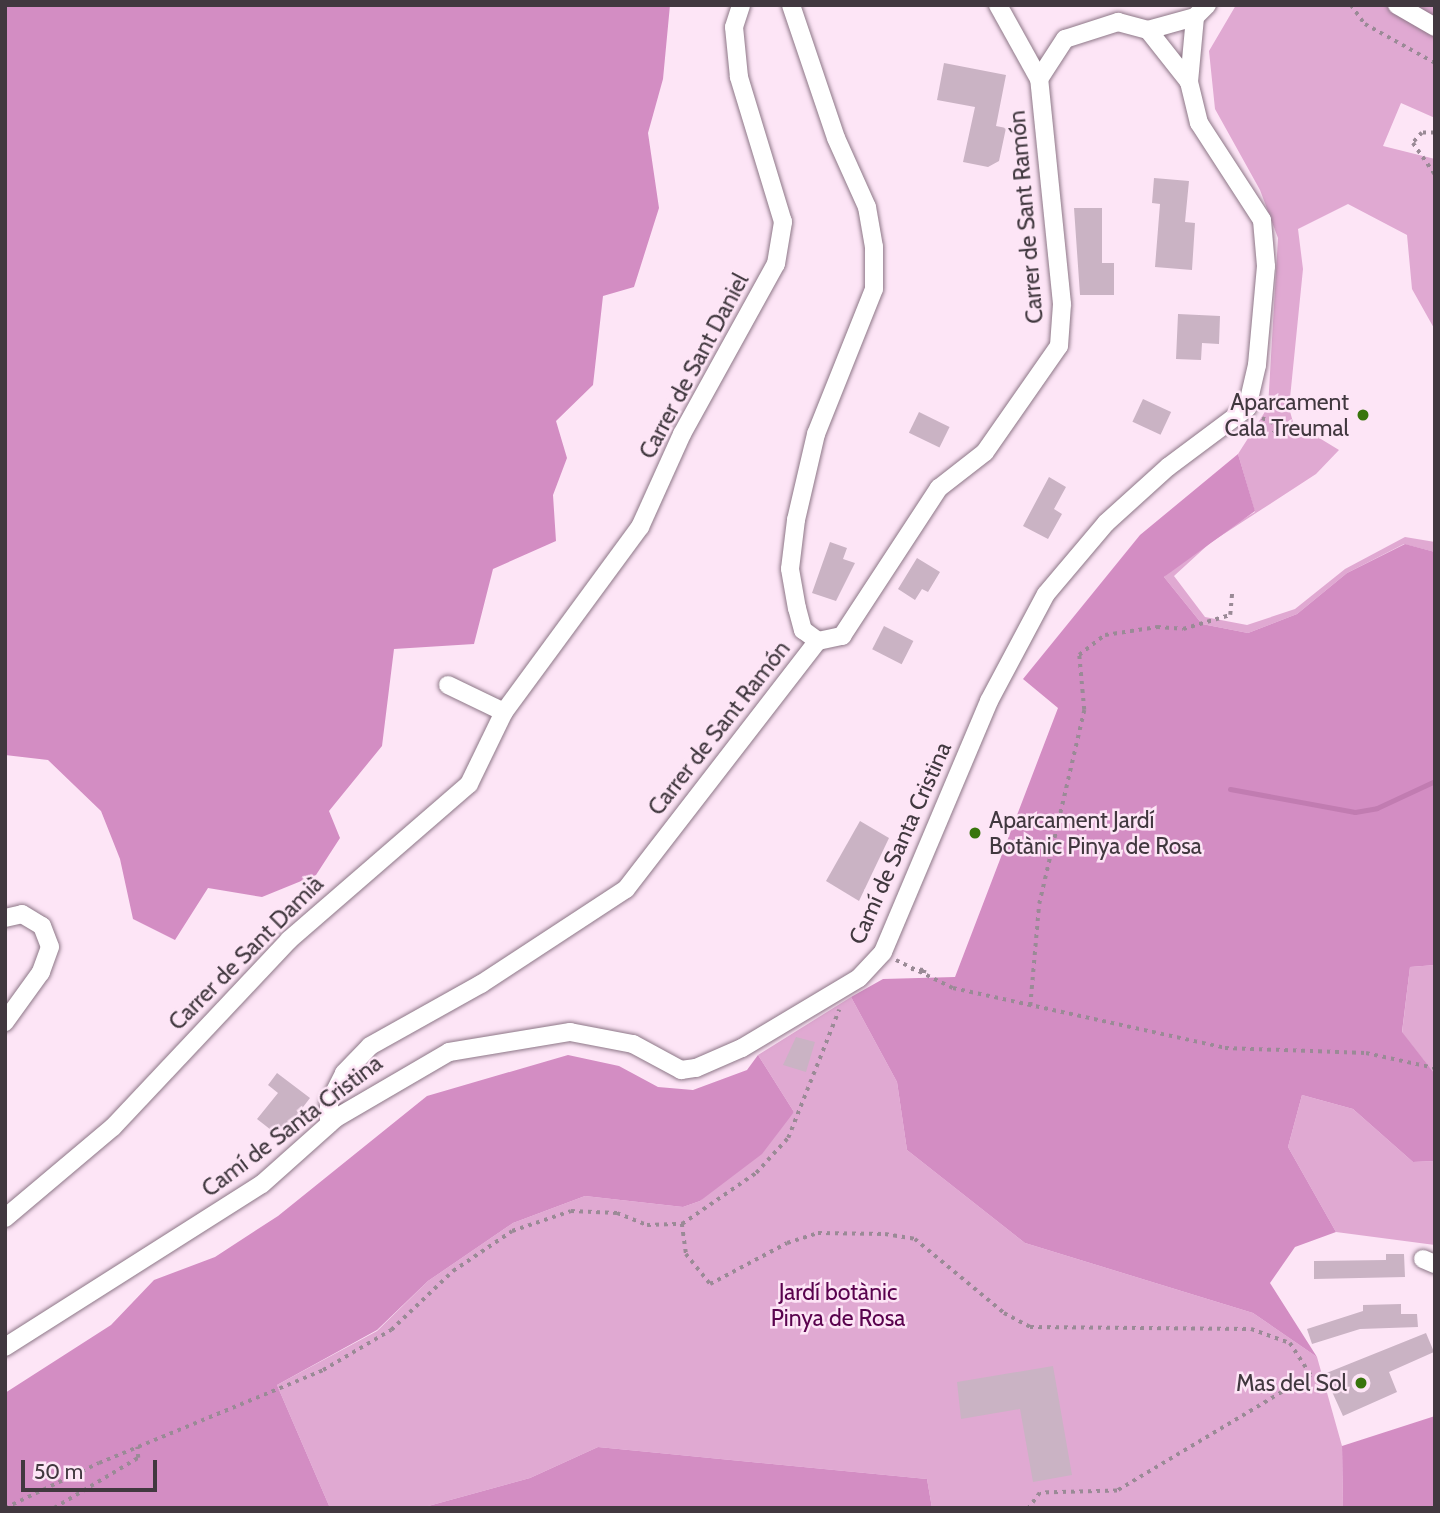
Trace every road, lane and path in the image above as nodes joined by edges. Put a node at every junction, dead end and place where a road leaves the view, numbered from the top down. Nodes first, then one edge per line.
1 (741, 5) edge
2 (791, 5) edge
3 (998, 5) edge
4 (1351, 5) edge
5 (1397, 5) edge
6 (1201, 11) edge
7 (1435, 27) edge
8 (1148, 30) junction
9 (1435, 63) edge
10 (1039, 79) junction
11 (1189, 82) junction
12 (1435, 133) edge
13 (1435, 174) edge
14 (1258, 421) dead end
15 (1274, 433) dead end
16 (1232, 594) dead end
17 (818, 641) junction
18 (449, 685) dead end
19 (505, 712) junction
20 (5, 918) edge
21 (883, 952) junction
22 (848, 984) junction
23 (1030, 1006) junction
24 (5, 1022) edge
25 (1435, 1068) edge
26 (329, 1124) junction
27 (5, 1218) edge
28 (682, 1224) junction
29 (5, 1347) edge
30 (137, 1447) junction
31 (5, 1508) edge
32 (54, 1508) edge
33 (1029, 1508) edge

1 - 19 street, Carrer de Sant Daniel
2 - 17 street
3 - 10 street
4 - 9 path
5 - 7 street
6 - 8 street
6 - 11 street, Camí de Santa Cristina
8 - 10 street
8 - 11 street
10 - 17 street, Carrer de Sant Ramón
11 - 21 street, Camí de Santa Cristina
12 - 13 path
14 - 15 path
16 - 23 path
17 - 26 street, Carrer de Sant Ramón
18 - 19 street
19 - 27 street, Carrer de Sant Damià
20 - 24 street
21 - 22 street, Camí de Santa Cristina
21 - 23 path
22 - 26 street, Camí de Santa Cristina
22 - 28 path
23 - 25 path
26 - 29 street, Camí de Santa Cristina
28 - 30 path
28 - 33 path
30 - 31 path
30 - 32 path

